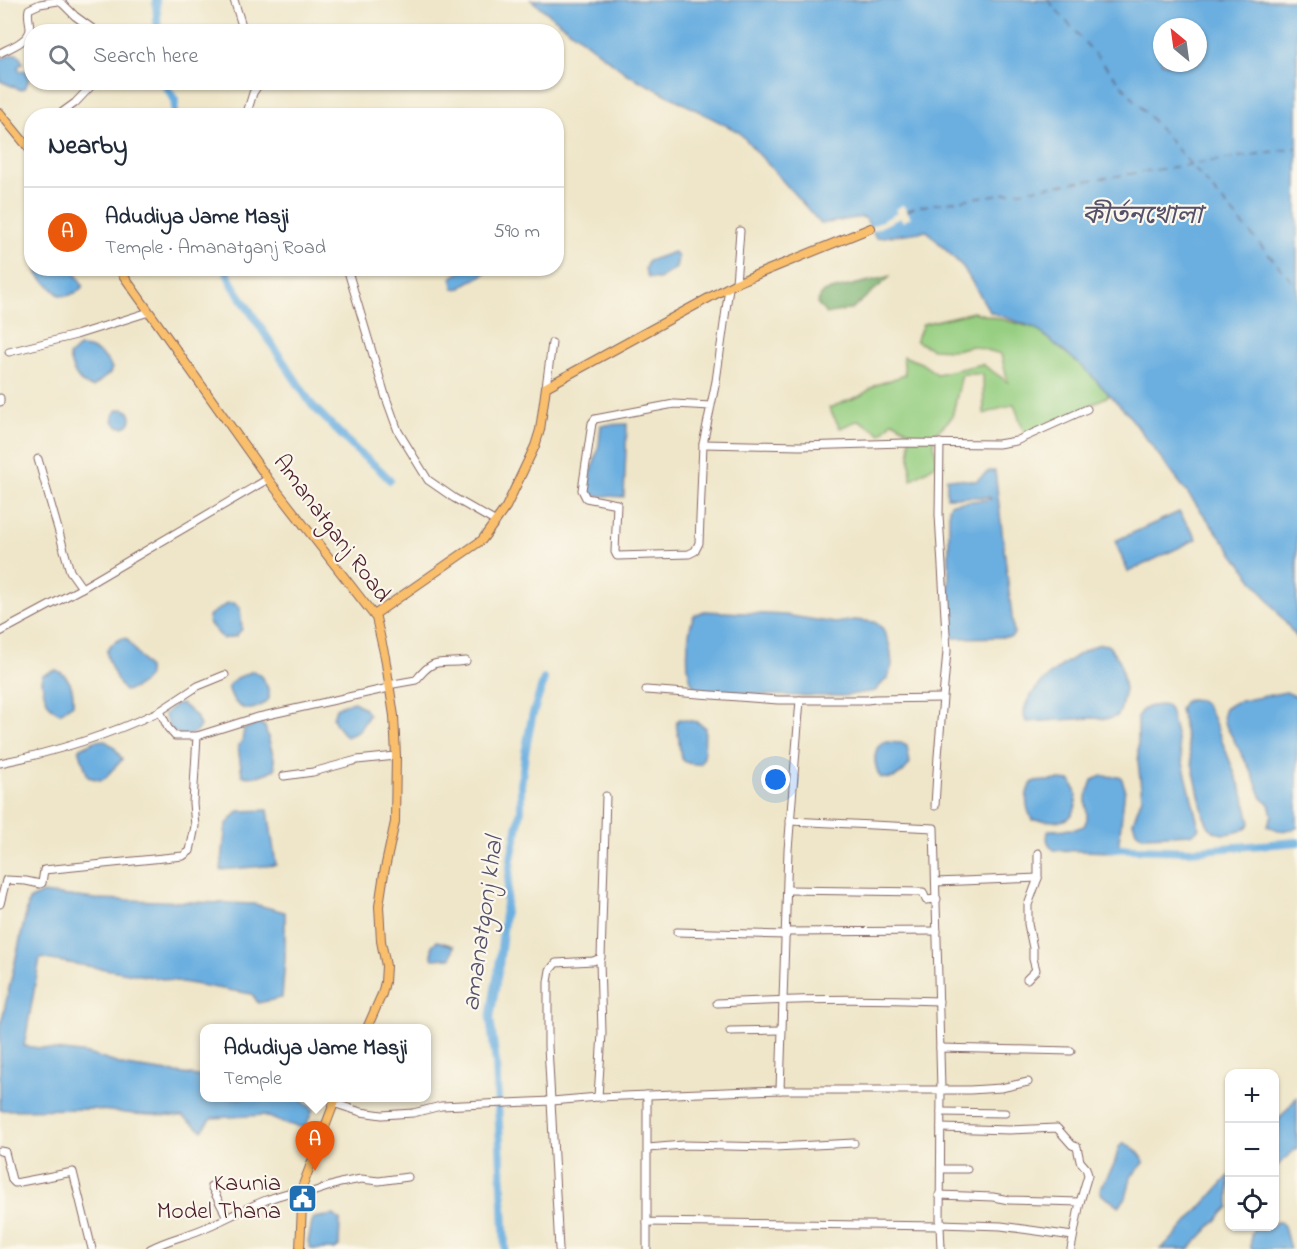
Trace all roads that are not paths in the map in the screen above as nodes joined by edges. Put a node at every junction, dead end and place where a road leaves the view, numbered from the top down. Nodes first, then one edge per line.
1 (234, 0) edge
2 (29, 24) edge
3 (86, 24) edge
4 (242, 24) edge
5 (24, 39) edge
6 (0, 54) edge
7 (88, 90) edge
8 (255, 90) edge
9 (69, 108) edge
10 (248, 108) edge
11 (0, 113) edge
12 (24, 142) edge
13 (871, 228) dead end
14 (740, 231) dead end
15 (124, 276) edge
16 (349, 276) edge
17 (732, 286) junction
18 (149, 312) junction
19 (552, 343) dead end
20 (9, 352) dead end
21 (546, 387) junction
22 (711, 406) junction
23 (1087, 409) dead end
24 (940, 443) junction
25 (703, 444) junction
26 (38, 459) dead end
27 (268, 479) junction
28 (496, 522) junction
29 (82, 588) junction
30 (374, 615) junction
31 (0, 632) edge
32 (466, 662) dead end
33 (225, 675) dead end
34 (388, 686) junction
35 (646, 690) dead end
36 (942, 698) junction
37 (800, 700) junction
38 (160, 711) junction
39 (197, 736) junction
40 (396, 756) junction
41 (0, 763) edge
42 (284, 776) dead end
43 (606, 796) dead end
44 (936, 806) dead end
45 (790, 821) junction
46 (1038, 853) dead end
47 (1038, 878) junction
48 (936, 882) junction
49 (788, 890) junction
50 (937, 899) junction
51 (0, 904) edge
52 (937, 931) junction
53 (677, 932) dead end
54 (786, 934) junction
55 (600, 960) junction
56 (1026, 979) dead end
57 (783, 999) junction
58 (939, 1001) junction
59 (717, 1003) dead end
60 (370, 1024) edge
61 (782, 1029) junction
62 (730, 1031) dead end
63 (940, 1048) junction
64 (1071, 1051) dead end
65 (1028, 1082) dead end
66 (941, 1089) junction
67 (780, 1090) junction
68 (647, 1095) junction
69 (598, 1097) junction
70 (552, 1101) junction
71 (333, 1102) edge
72 (339, 1102) edge
73 (940, 1112) junction
74 (1005, 1113) dead end
75 (941, 1128) junction
76 (854, 1143) dead end
77 (648, 1148) junction
78 (0, 1152) edge
79 (941, 1168) junction
80 (967, 1169) dead end
81 (408, 1177) dead end
82 (211, 1186) dead end
83 (303, 1192) junction
84 (939, 1195) junction
85 (1080, 1202) junction
86 (227, 1217) junction
87 (646, 1222) junction
88 (940, 1225) junction
89 (1073, 1236) junction
90 (92, 1249) edge
91 (150, 1249) edge
92 (300, 1249) edge
93 (559, 1249) edge
94 (647, 1249) edge
95 (941, 1249) edge
96 (1071, 1249) edge

1 - 4 street
2 - 3 street
5 - 6 street
7 - 9 street
8 - 10 street
11 - 12 main road
13 - 17 main road
14 - 17 street
15 - 18 main road, Amanatganj Road
16 - 28 street
17 - 21 main road
17 - 22 street
18 - 20 street
18 - 27 main road, Amanatganj Road
19 - 21 street
21 - 28 main road
22 - 25 street
22 - 25 street
23 - 24 street
24 - 25 street
24 - 36 street
26 - 29 street
27 - 29 street
27 - 30 main road, Amanatganj Road
28 - 30 main road
29 - 31 street
30 - 34 main road, Amanatganj Road
32 - 34 street
33 - 38 street
34 - 39 street
34 - 40 main road, Amanatganj Road
35 - 37 street
36 - 37 street
36 - 44 street
37 - 45 street
38 - 39 street
38 - 41 street
39 - 51 street
40 - 42 street
40 - 60 main road, Amanatganj Road
43 - 55 street
45 - 48 street
45 - 49 street
46 - 47 street
47 - 48 street
47 - 56 street
48 - 50 street
49 - 50 street
49 - 54 street
50 - 52 street
52 - 54 street
52 - 58 street
53 - 54 street
54 - 57 street
55 - 69 street
55 - 70 street
57 - 58 street
57 - 59 street
57 - 61 street
58 - 63 street
61 - 62 street
61 - 67 street
63 - 64 street
63 - 66 street
65 - 66 street
66 - 67 street
66 - 73 street
67 - 68 street
68 - 69 street
68 - 77 street
69 - 70 street
70 - 72 street
70 - 93 street
71 - 83 main road
73 - 74 street
73 - 75 street
75 - 79 street
75 - 85 street
76 - 77 street
77 - 87 street
78 - 90 street
79 - 80 street
79 - 84 street
81 - 83 street
82 - 86 street
83 - 86 street
83 - 92 main road
84 - 85 street
84 - 88 street
85 - 89 street
86 - 91 street
87 - 88 street
87 - 94 street
88 - 89 street
88 - 95 street
89 - 96 street

